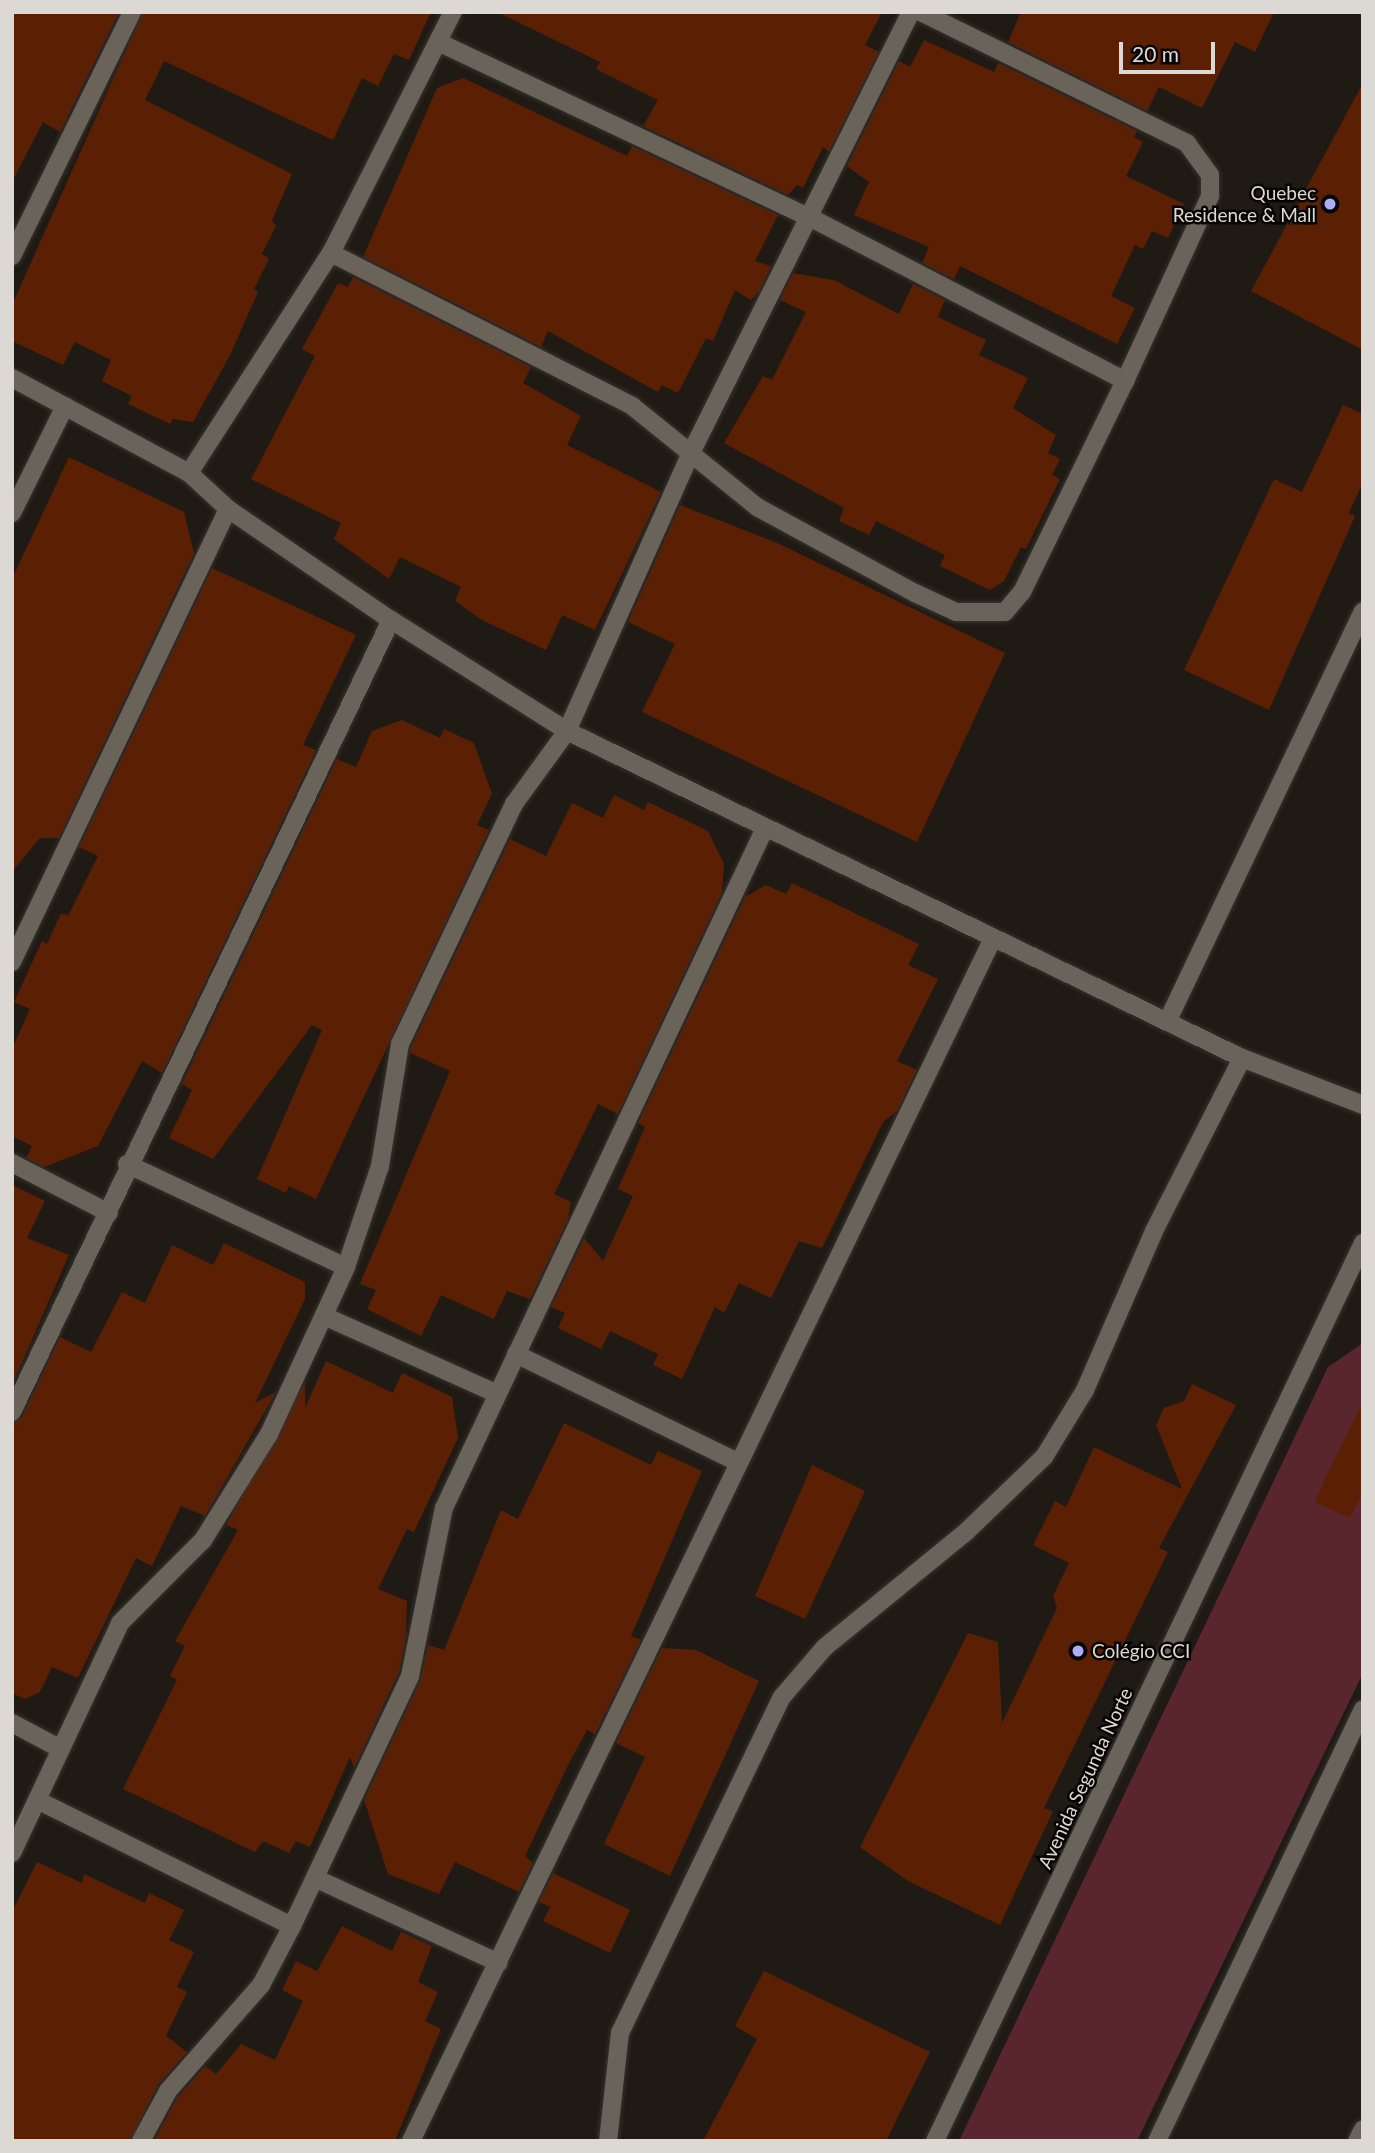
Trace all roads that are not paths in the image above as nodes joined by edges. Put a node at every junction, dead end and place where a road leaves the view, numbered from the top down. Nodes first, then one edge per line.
1 (132, 12) edge
2 (453, 12) edge
3 (911, 12) edge
4 (921, 12) edge
5 (439, 42) junction
6 (811, 218) junction
7 (331, 253) junction
8 (12, 256) edge
9 (12, 378) edge
10 (1125, 381) junction
11 (65, 406) junction
12 (691, 453) junction
13 (189, 473) junction
14 (228, 509) junction
15 (12, 513) edge
16 (1363, 611) edge
17 (391, 620) junction
18 (566, 731) junction
19 (764, 830) junction
20 (993, 938) junction
21 (12, 962) edge
22 (1167, 1022) junction
23 (1242, 1058) junction
24 (1363, 1105) edge
25 (12, 1163) edge
26 (127, 1164) junction
27 (109, 1213) junction
28 (1363, 1243) edge
29 (346, 1267) junction
30 (324, 1316) junction
31 (516, 1354) junction
32 (495, 1394) junction
33 (12, 1412) edge
34 (735, 1461) junction
35 (1363, 1710) edge
36 (12, 1723) edge
37 (57, 1747) junction
38 (37, 1800) junction
39 (12, 1853) edge
40 (317, 1879) junction
41 (292, 1926) junction
42 (499, 1963) junction
43 (1363, 2129) edge
44 (141, 2141) edge
45 (411, 2141) edge
46 (608, 2141) edge
47 (935, 2141) edge
48 (1157, 2141) edge
49 (1357, 2141) edge

1 - 8 street
2 - 5 street
3 - 6 street
4 - 10 street
5 - 6 street
5 - 7 street
6 - 10 street
6 - 12 street
7 - 12 street
7 - 13 street
9 - 11 street
10 - 12 street
11 - 13 street
11 - 15 street
12 - 18 street
13 - 14 street
14 - 17 street
14 - 21 street
16 - 22 street
17 - 18 street
17 - 26 street
18 - 19 street
18 - 29 street
19 - 20 street
19 - 31 street
20 - 22 street
20 - 34 street
22 - 23 street
23 - 24 street
23 - 46 street
25 - 27 street
26 - 27 street
26 - 29 street
27 - 33 street
28 - 47 street, Avenida Segunda Norte
29 - 30 street
30 - 32 street
30 - 37 street
31 - 32 street
31 - 34 street
32 - 40 street
34 - 42 street
35 - 48 street
36 - 37 street
37 - 38 street
38 - 39 street
38 - 41 street
40 - 41 street
40 - 42 street
41 - 44 street
42 - 45 street
43 - 49 street

